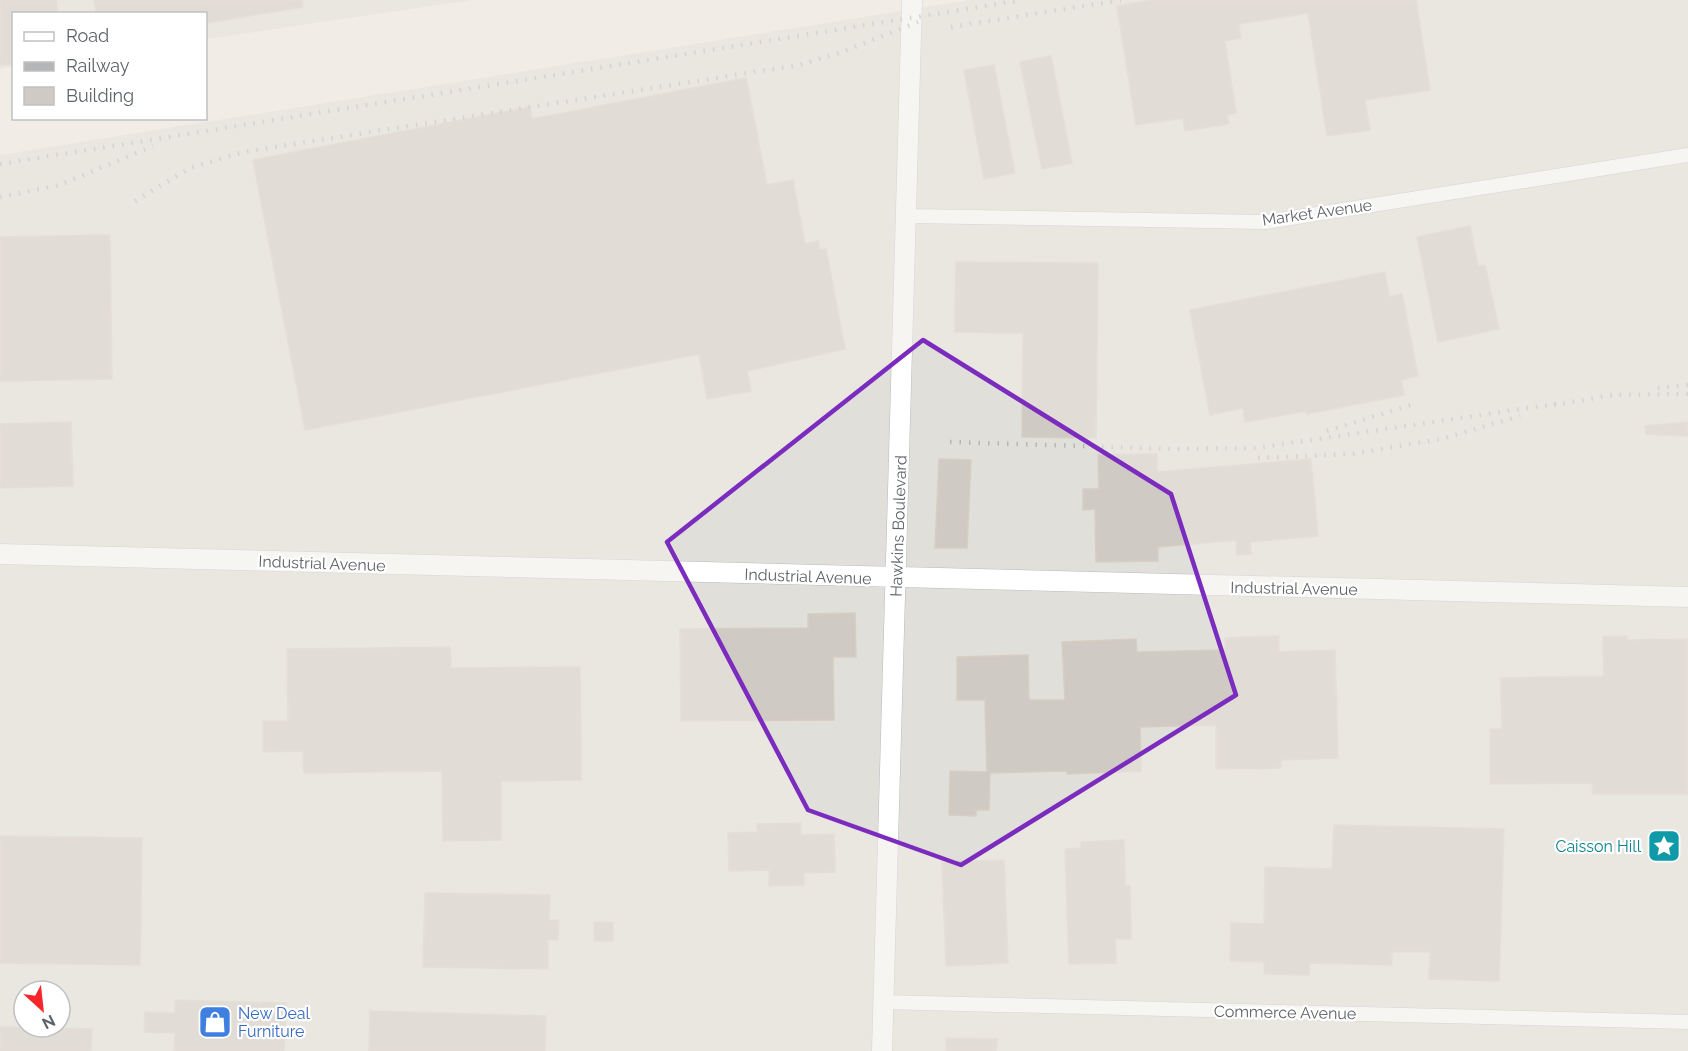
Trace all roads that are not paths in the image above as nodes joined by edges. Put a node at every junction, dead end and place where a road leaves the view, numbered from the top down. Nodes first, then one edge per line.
1 (912, 0) edge
2 (1688, 155) edge
3 (907, 216) junction
4 (0, 554) edge
5 (897, 579) junction
6 (1688, 597) edge
7 (882, 1002) junction
8 (1688, 1022) edge
9 (882, 1051) edge

1 - 3 street, Hawkins Boulevard
2 - 3 street, Market Avenue
3 - 5 street, Hawkins Boulevard
4 - 5 street, Industrial Avenue
5 - 6 street, Industrial Avenue
5 - 7 street, Hawkins Boulevard
7 - 8 street, Commerce Avenue
7 - 9 street, Hawkins Boulevard

